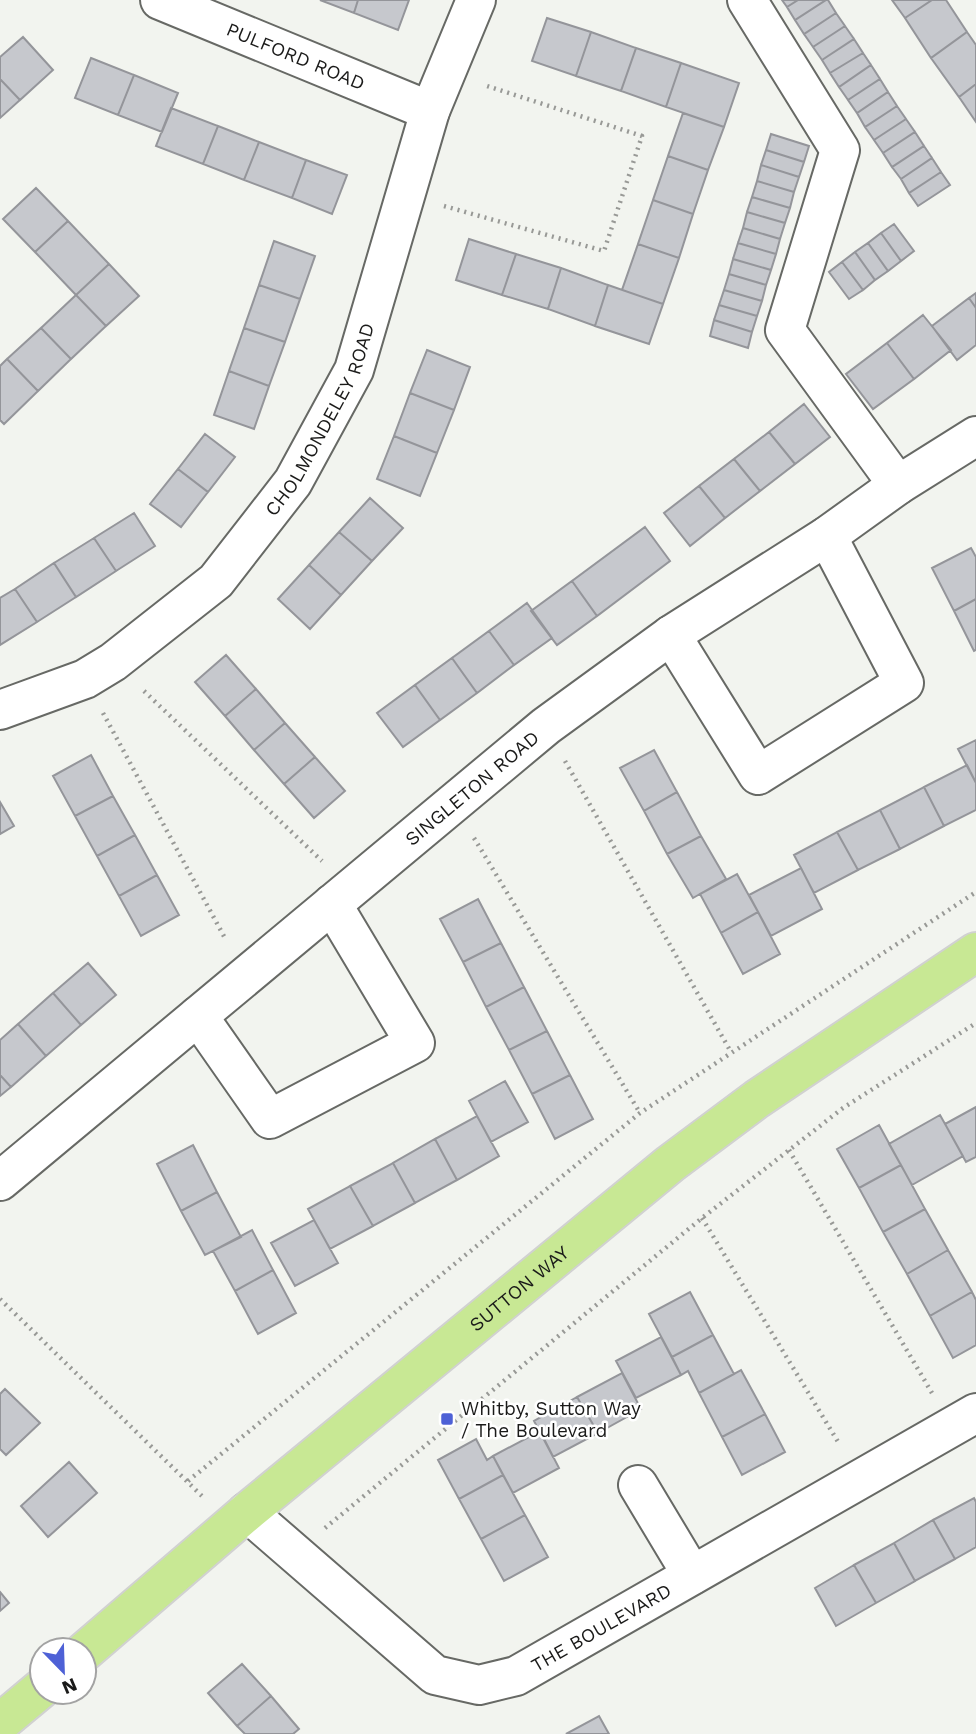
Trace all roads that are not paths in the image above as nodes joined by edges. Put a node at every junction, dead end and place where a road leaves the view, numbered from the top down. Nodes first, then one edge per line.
1 (160, 0) edge
2 (476, 0) edge
3 (747, 0) edge
4 (430, 111) junction
5 (976, 436) edge
6 (898, 485) junction
7 (827, 536) junction
8 (671, 635) junction
9 (0, 710) edge
10 (342, 896) junction
11 (976, 952) edge
12 (198, 1016) junction
13 (0, 1181) edge
14 (964, 1420) edge
15 (638, 1485) dead end
16 (240, 1518) junction
17 (692, 1575) junction
18 (98, 1640) edge
19 (28, 1700) edge
20 (0, 1723) edge

1 - 4 street, PULFORD ROAD
2 - 4 street, CHOLMONDELEY ROAD
3 - 6 street
4 - 9 street, CHOLMONDELEY ROAD
5 - 6 street, SINGLETON ROAD
6 - 7 street, SINGLETON ROAD
7 - 8 street, SINGLETON ROAD
7 - 8 street
8 - 10 street, SINGLETON ROAD
10 - 12 street, SINGLETON ROAD
10 - 12 street
11 - 16 main road, SUTTON WAY
12 - 13 street, SINGLETON ROAD
14 - 17 street, THE BOULEVARD
15 - 17 street
16 - 17 street, THE BOULEVARD
16 - 18 main road, SUTTON WAY
19 - 20 main road

